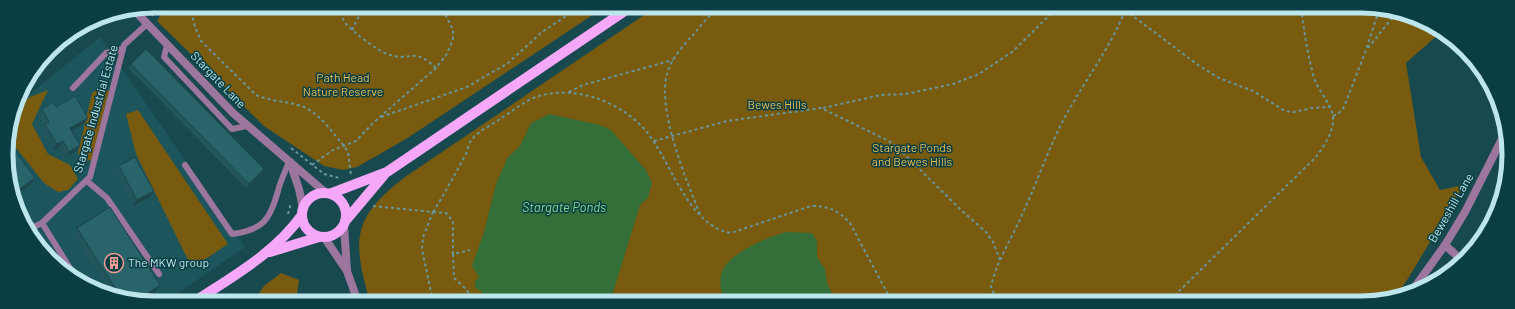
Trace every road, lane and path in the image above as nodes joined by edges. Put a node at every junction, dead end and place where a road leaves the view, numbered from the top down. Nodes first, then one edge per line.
1 (191, 13) edge
2 (342, 13) edge
3 (360, 13) edge
4 (446, 13) edge
5 (570, 13) edge
6 (622, 13) edge
7 (713, 13) edge
8 (1052, 13) edge
9 (1123, 13) edge
10 (1132, 13) edge
11 (1302, 13) edge
12 (138, 14) edge
13 (1378, 14) edge
14 (1393, 17) edge
15 (147, 24) junction
16 (352, 30) junction
17 (167, 45) junction
18 (123, 49) junction
19 (1366, 50) junction
20 (673, 60) junction
21 (436, 68) junction
22 (73, 88) dead end
23 (568, 92) junction
24 (1330, 107) junction
25 (821, 108) junction
26 (1333, 116) junction
27 (381, 117) junction
28 (247, 126) junction
29 (672, 136) junction
30 (1501, 140) edge
31 (653, 141) junction
32 (288, 146) dead end
33 (344, 146) junction
34 (289, 161) junction
35 (185, 165) dead end
36 (312, 165) junction
37 (387, 172) junction
38 (356, 174) dead end
39 (351, 176) junction
40 (341, 178) dead end
41 (346, 178) dead end
42 (87, 181) junction
43 (329, 193) junction
44 (291, 197) dead end
45 (373, 206) dead end
46 (302, 212) junction
47 (433, 212) junction
48 (288, 216) dead end
49 (702, 217) junction
50 (345, 222) junction
51 (42, 223) junction
52 (33, 227) edge
53 (321, 237) junction
54 (1445, 245) junction
55 (470, 250) dead end
56 (268, 253) junction
57 (453, 254) junction
58 (1458, 258) edge
59 (1000, 260) junction
60 (70, 268) edge
61 (347, 271) junction
62 (159, 274) dead end
63 (1418, 284) edge
64 (194, 296) edge
65 (356, 296) edge
66 (432, 296) edge
67 (470, 296) edge
68 (889, 296) edge
69 (995, 296) edge
70 (1041, 296) edge
71 (1053, 296) edge
72 (1174, 296) edge

1 - 33 path
2 - 16 path
3 - 16 path
4 - 21 path
5 - 27 path
6 - 37 main road
7 - 20 path
8 - 25 path
9 - 59 path
10 - 24 path
11 - 24 path
12 - 15 street, Stargate Lane
13 - 19 path
14 - 19 path
15 - 17 street, Stargate Lane
15 - 18 lane, Stargate Industrial Estate
16 - 21 path
17 - 28 street, Stargate Lane
17 - 28 lane
18 - 22 lane
18 - 42 lane, Stargate Industrial Estate
19 - 26 path
20 - 23 path
20 - 29 path
21 - 27 path
23 - 31 path
23 - 47 path
24 - 26 path
25 - 29 path
25 - 59 path
26 - 72 path
27 - 33 path
28 - 34 street, Stargate Lane
29 - 31 path
29 - 49 path
30 - 54 street, Beweshill Lane
31 - 49 path
32 - 36 path
33 - 36 path
33 - 39 path
34 - 35 lane
34 - 43 street, Stargate Lane
34 - 46 street
36 - 40 path
37 - 43 main road
37 - 50 main road
38 - 39 path
39 - 41 path
42 - 51 lane, Stargate Industrial Estate
42 - 62 lane
43 - 46 main road
43 - 50 main road
44 - 48 path
45 - 47 path
46 - 53 main road
46 - 56 main road
47 - 57 path
47 - 66 path
49 - 68 path
50 - 53 main road
50 - 61 street
51 - 52 lane, Stargate Industrial Estate
51 - 60 lane
53 - 56 main road
53 - 61 street
54 - 58 street
54 - 63 street, Beweshill Lane
55 - 57 path
56 - 64 main road
57 - 67 path
59 - 69 path
61 - 65 street
70 - 71 path

